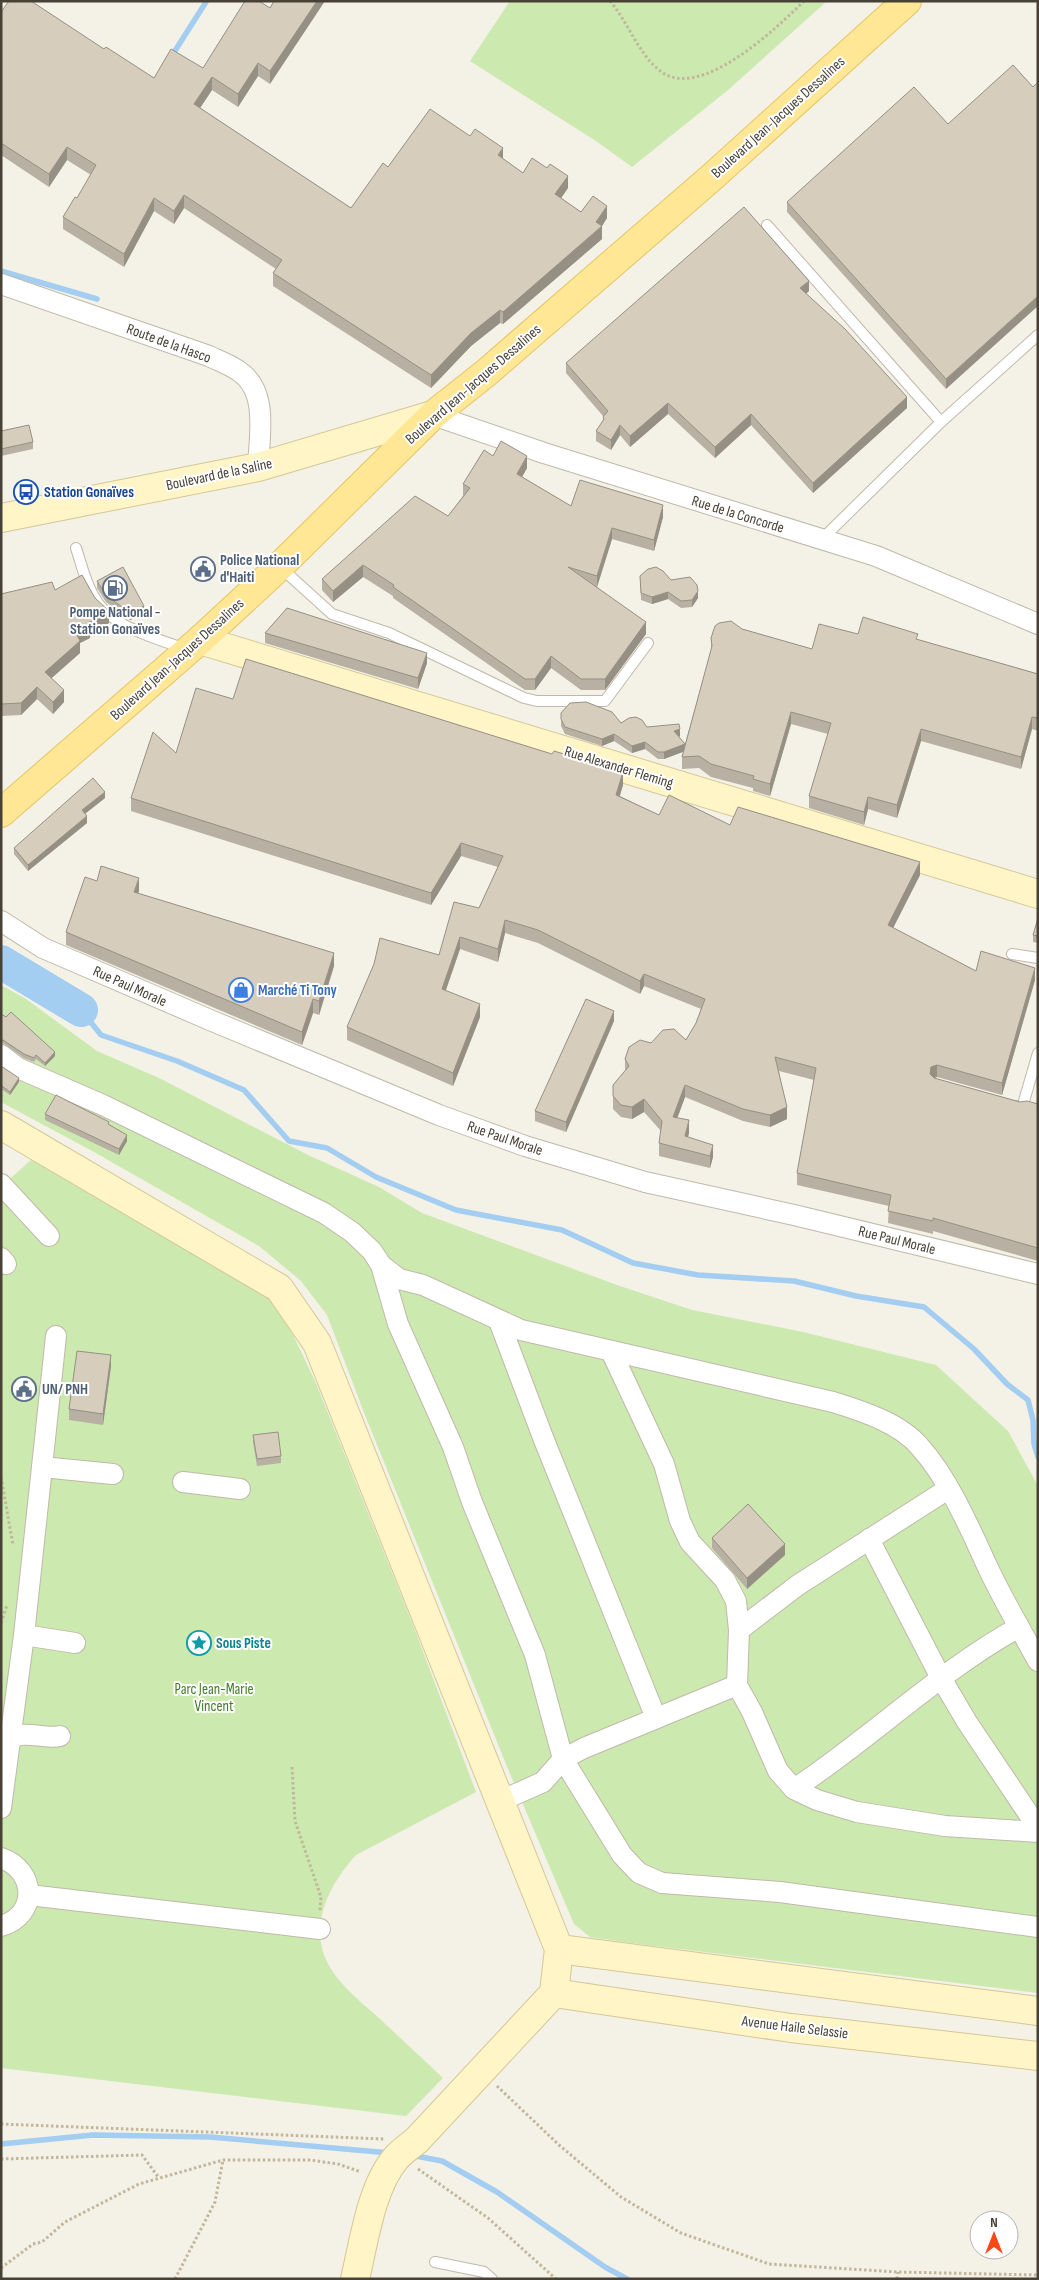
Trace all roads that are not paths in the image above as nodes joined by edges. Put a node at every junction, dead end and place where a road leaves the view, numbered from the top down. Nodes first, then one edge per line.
1 (907, 1) edge
2 (767, 225) dead end
3 (1, 284) edge
4 (1038, 335) edge
5 (433, 415) junction
6 (941, 422) junction
7 (258, 467) junction
8 (1, 518) edge
9 (821, 540) junction
10 (76, 548) dead end
11 (279, 567) junction
12 (1038, 624) edge
13 (648, 643) dead end
14 (194, 645) junction
15 (1, 813) edge
16 (1038, 894) edge
17 (1, 921) edge
18 (1012, 954) dead end
19 (1038, 958) edge
20 (1038, 1052) edge
21 (1, 1055) edge
22 (1003, 1103) edge
23 (1, 1124) edge
24 (1, 1184) edge
25 (49, 1236) dead end
26 (381, 1265) junction
27 (1038, 1274) edge
28 (499, 1321) junction
29 (56, 1336) dead end
30 (610, 1351) junction
31 (42, 1467) junction
32 (113, 1474) dead end
33 (183, 1482) dead end
34 (240, 1489) dead end
35 (948, 1489) junction
36 (869, 1539) junction
37 (1019, 1627) junction
38 (739, 1630) junction
39 (24, 1635) junction
40 (75, 1643) dead end
41 (1038, 1661) edge
42 (941, 1678) junction
43 (737, 1685) junction
44 (656, 1718) junction
45 (60, 1736) dead end
46 (5, 1739) edge
47 (564, 1759) junction
48 (794, 1789) junction
49 (500, 1802) junction
50 (1, 1808) edge
51 (1038, 1828) edge
52 (1038, 1832) edge
53 (1, 1858) edge
54 (29, 1895) junction
55 (1, 1926) edge
56 (1038, 1926) edge
57 (318, 1929) road end
58 (559, 1949) junction
59 (554, 1993) junction
60 (1038, 2011) edge
61 (1038, 2056) edge
62 (435, 2262) dead end
63 (355, 2279) edge
64 (492, 2279) edge

1 - 5 main road, Boulevard Jean-Jacques Dessalines
2 - 6 lane
3 - 7 street, Route de la Hasco
4 - 6 lane
5 - 7 street, Boulevard de la Saline
5 - 9 street, Rue de la Concorde
5 - 11 main road, Boulevard Jean-Jacques Dessalines
6 - 9 lane
7 - 8 street, Boulevard de la Saline
9 - 12 street, Rue de la Concorde
10 - 14 lane
11 - 13 lane
11 - 14 main road, Boulevard Jean-Jacques Dessalines
14 - 15 main road, Boulevard Jean-Jacques Dessalines
14 - 16 street, Rue Alexander Fleming
17 - 27 street, Rue Paul Morale
18 - 19 lane
20 - 22 lane
21 - 26 street
23 - 49 street
24 - 25 street
26 - 28 street
26 - 47 street
28 - 30 street
28 - 44 street
29 - 31 street
30 - 35 street
30 - 38 street
31 - 32 street
31 - 39 street
33 - 34 street
35 - 36 street
35 - 37 street
36 - 38 street
36 - 42 street
37 - 41 street
37 - 42 street
38 - 43 street
39 - 40 street
39 - 46 street
42 - 48 street
42 - 51 street
43 - 44 street
43 - 48 street
44 - 47 street
45 - 46 street
46 - 50 street
47 - 49 street
47 - 56 street
48 - 52 street
49 - 58 street
53 - 54 street
54 - 55 street
54 - 57 street
58 - 59 street
58 - 60 street
59 - 61 street, Avenue Haile Selassie
59 - 63 street
62 - 64 lane

